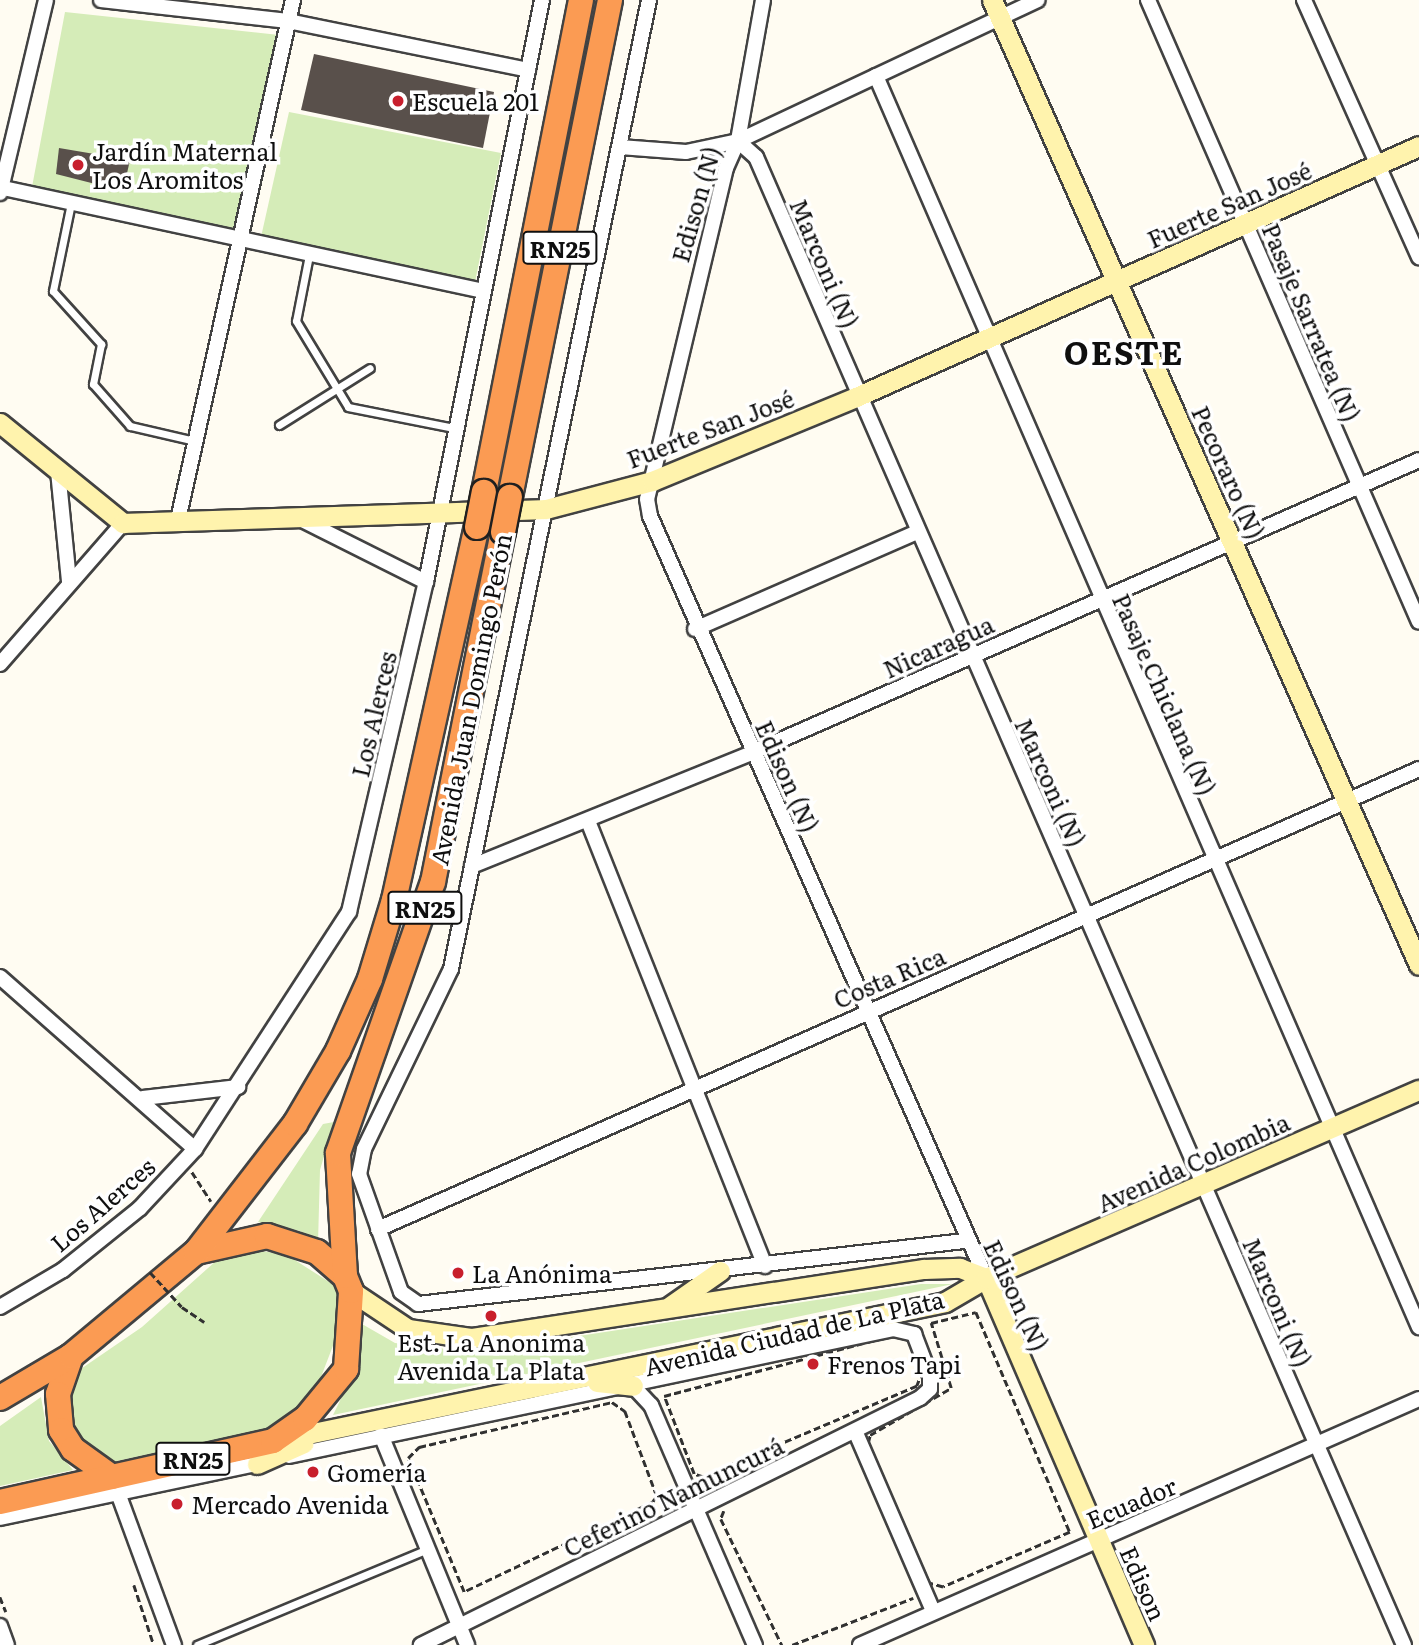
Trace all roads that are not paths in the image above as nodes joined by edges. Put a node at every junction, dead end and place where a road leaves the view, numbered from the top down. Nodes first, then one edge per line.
1 (46, 0) edge
2 (101, 0) edge
3 (293, 0) edge
4 (542, 0) edge
5 (581, 0) edge
6 (610, 0) edge
7 (649, 0) edge
8 (763, 0) edge
9 (1037, 0) edge
10 (1148, 0) edge
11 (1304, 0) edge
12 (172, 4) edge
13 (996, 8) edge
14 (288, 21) junction
15 (528, 70) junction
16 (876, 76) junction
17 (738, 141) junction
18 (1419, 146) edge
19 (620, 147) junction
20 (1378, 166) junction
21 (2, 190) edge
22 (71, 203) junction
23 (1244, 222) junction
24 (241, 239) junction
25 (309, 255) junction
26 (1419, 257) edge
27 (1118, 281) junction
28 (483, 291) junction
29 (990, 339) junction
30 (370, 368) dead end
31 (338, 389) junction
32 (856, 397) junction
33 (0, 424) edge
34 (279, 425) dead end
35 (454, 428) junction
36 (196, 441) junction
37 (1419, 460) edge
38 (58, 471) junction
39 (652, 481) junction
40 (1358, 486) junction
41 (440, 509) junction
42 (546, 509) junction
43 (293, 515) junction
44 (178, 520) junction
45 (123, 523) junction
46 (916, 532) junction
47 (1233, 542) junction
48 (69, 582) junction
49 (426, 582) junction
50 (1099, 600) junction
51 (1419, 622) edge
52 (695, 629) junction
53 (970, 657) junction
54 (0, 664) edge
55 (751, 753) junction
56 (1419, 768) edge
57 (1347, 799) junction
58 (588, 821) junction
59 (1213, 860) junction
60 (472, 866) junction
61 (1087, 916) junction
62 (1419, 965) edge
63 (0, 977) edge
64 (867, 1011) junction
65 (238, 1087) junction
66 (694, 1088) junction
67 (1419, 1090) edge
68 (143, 1098) junction
69 (1332, 1128) junction
70 (195, 1149) junction
71 (1203, 1185) junction
72 (378, 1229) junction
73 (964, 1241) junction
74 (196, 1252) junction
75 (765, 1266) junction
76 (720, 1271) junction
77 (986, 1278) junction
78 (348, 1284) junction
79 (433, 1306) joint
80 (0, 1307) edge
81 (664, 1311) junction
82 (1419, 1327) edge
83 (71, 1356) junction
84 (930, 1376) joint
85 (575, 1380) junction
86 (633, 1386) junction
87 (0, 1398) edge
88 (1419, 1399) edge
89 (863, 1434) junction
90 (381, 1435) junction
91 (320, 1436) junction
92 (273, 1441) junction
93 (1316, 1447) junction
94 (257, 1464) junction
95 (115, 1485) junction
96 (0, 1502) edge
97 (696, 1510) junction
98 (0, 1518) edge
99 (1099, 1541) junction
100 (425, 1550) junction
101 (933, 1611) junction
102 (0, 1626) edge
103 (459, 1626) junction
104 (7, 1645) edge
105 (174, 1645) edge
106 (197, 1645) edge
107 (421, 1645) edge
108 (467, 1645) edge
109 (755, 1645) edge
110 (860, 1645) edge
111 (1144, 1645) edge
112 (1404, 1645) edge

1 - 21 street
2 - 12 street
3 - 14 street
4 - 15 street, Los Alerces
5 - 74 highway, Avenida Juan Domingo Perón / RN25, bridge
6 - 78 highway, Avenida Juan Domingo Perón / RN25, bridge
7 - 19 street, Avenida Juan Domingo Perón
8 - 17 street, Edison (N)
9 - 13 street
10 - 23 street, Pasaje Sarratea (N)
11 - 20 street
12 - 14 street
13 - 16 street
13 - 27 street, Pecoraro (N)
14 - 15 street
14 - 24 street
15 - 28 street, Los Alerces
16 - 17 street
16 - 29 street, Pasaje Chiclana (N)
17 - 19 street
17 - 32 street, Marconi (N)
17 - 39 street, Edison (N)
18 - 20 street, Fuerte San José
19 - 42 street, Avenida Juan Domingo Perón
20 - 23 street, Fuerte San José
20 - 26 street
21 - 22 street
22 - 24 street
22 - 36 lane
23 - 27 street, Fuerte San José
23 - 40 street, Pasaje Sarratea (N)
24 - 25 street
24 - 36 street
25 - 28 street
25 - 31 lane
27 - 29 street, Fuerte San José
27 - 47 street, Pecoraro (N)
28 - 35 street, Los Alerces
29 - 32 street, Fuerte San José
29 - 50 street, Pasaje Chiclana (N)
30 - 31 lane
31 - 34 lane
31 - 35 lane
32 - 39 street, Fuerte San José
32 - 46 street, Marconi (N)
33 - 38 street
35 - 41 street, Los Alerces
36 - 44 street
37 - 40 street, Nicaragua
38 - 45 street
38 - 48 street
39 - 42 street, Fuerte San José
39 - 52 street, Edison (N)
40 - 47 street, Nicaragua
40 - 51 street, Pasaje Sarratea (N)
41 - 42 street, Fuerte San José
41 - 43 street, Fuerte San José
41 - 49 street, Los Alerces
42 - 60 street, Avenida Juan Domingo Perón
43 - 44 street, Fuerte San José
43 - 49 street
44 - 45 street, Fuerte San José
45 - 48 street
46 - 52 street
46 - 53 street, Marconi (N)
47 - 50 street, Nicaragua
47 - 57 street, Pecoraro (N)
48 - 54 street
49 - 65 street, Los Alerces
50 - 53 street, Nicaragua
50 - 59 street, Pasaje Chiclana (N)
52 - 55 street, Edison (N)
53 - 55 street, Nicaragua
53 - 61 street, Marconi (N)
55 - 58 street, Nicaragua
55 - 64 street, Edison (N)
56 - 57 street, Costa Rica
57 - 59 street, Costa Rica
57 - 62 street, Pecoraro (N)
58 - 60 street, Nicaragua
58 - 66 street
59 - 61 street, Costa Rica
59 - 69 street, Pasaje Chiclana (N)
60 - 72 street, Avenida Juan Domingo Perón
61 - 64 street, Costa Rica
61 - 71 street, Marconi (N)
63 - 68 street
64 - 66 street, Costa Rica
64 - 73 street, Edison (N)
65 - 68 street
65 - 70 street, Los Alerces
66 - 72 street, Costa Rica
66 - 75 street
67 - 69 street, Avenida Colombia
68 - 70 street
69 - 71 street, Avenida Colombia
69 - 82 street, Pasaje Chiclana (N)
70 - 80 street, Los Alerces
71 - 77 street, Avenida Colombia
71 - 93 street, Marconi (N)
72 - 79 street, Avenida Juan Domingo Perón
73 - 75 street, Avenida Ciudad de La Plata
73 - 77 street, Edison (N)
74 - 78 highway
74 - 83 highway, RN25
75 - 76 street, Avenida Ciudad de La Plata
76 - 79 street, Avenida Ciudad de La Plata
76 - 81 street
77 - 81 street, Avenida Ciudad de La Plata
77 - 85 street, Avenida Ciudad de La Plata
77 - 99 street, Edison (N)
78 - 81 street, Avenida Ciudad de La Plata
78 - 92 highway, Avenida Juan Domingo Perón / RN25
83 - 87 highway, RN25
83 - 95 highway
84 - 86 street, Avenida Ciudad de La Plata
84 - 89 street, Ceferino Namuncurá
85 - 86 street
85 - 91 street, Avenida Ciudad de La Plata
86 - 90 street, Avenida Ciudad de La Plata
86 - 97 street
88 - 93 street, Ecuador
89 - 97 street, Ceferino Namuncurá
89 - 101 street
90 - 94 street, Avenida Ciudad de La Plata
90 - 100 street
91 - 92 street, Avenida Ciudad de La Plata
91 - 94 street
92 - 95 highway, Avenida Ciudad de La Plata / RN25
93 - 99 street, Ecuador
93 - 112 street, Marconi (N)
94 - 95 street, Avenida Ciudad de La Plata
95 - 96 highway, Avenida Ciudad de La Plata / RN25
95 - 98 street, Avenida Ciudad de La Plata
95 - 105 street
97 - 103 street, Ceferino Namuncurá
97 - 109 street
99 - 101 street, Ecuador
99 - 111 street, Edison
100 - 103 street
100 - 106 lane
101 - 110 street, Ecuador
102 - 104 street
103 - 107 street, Ceferino Namuncurá
103 - 108 street

